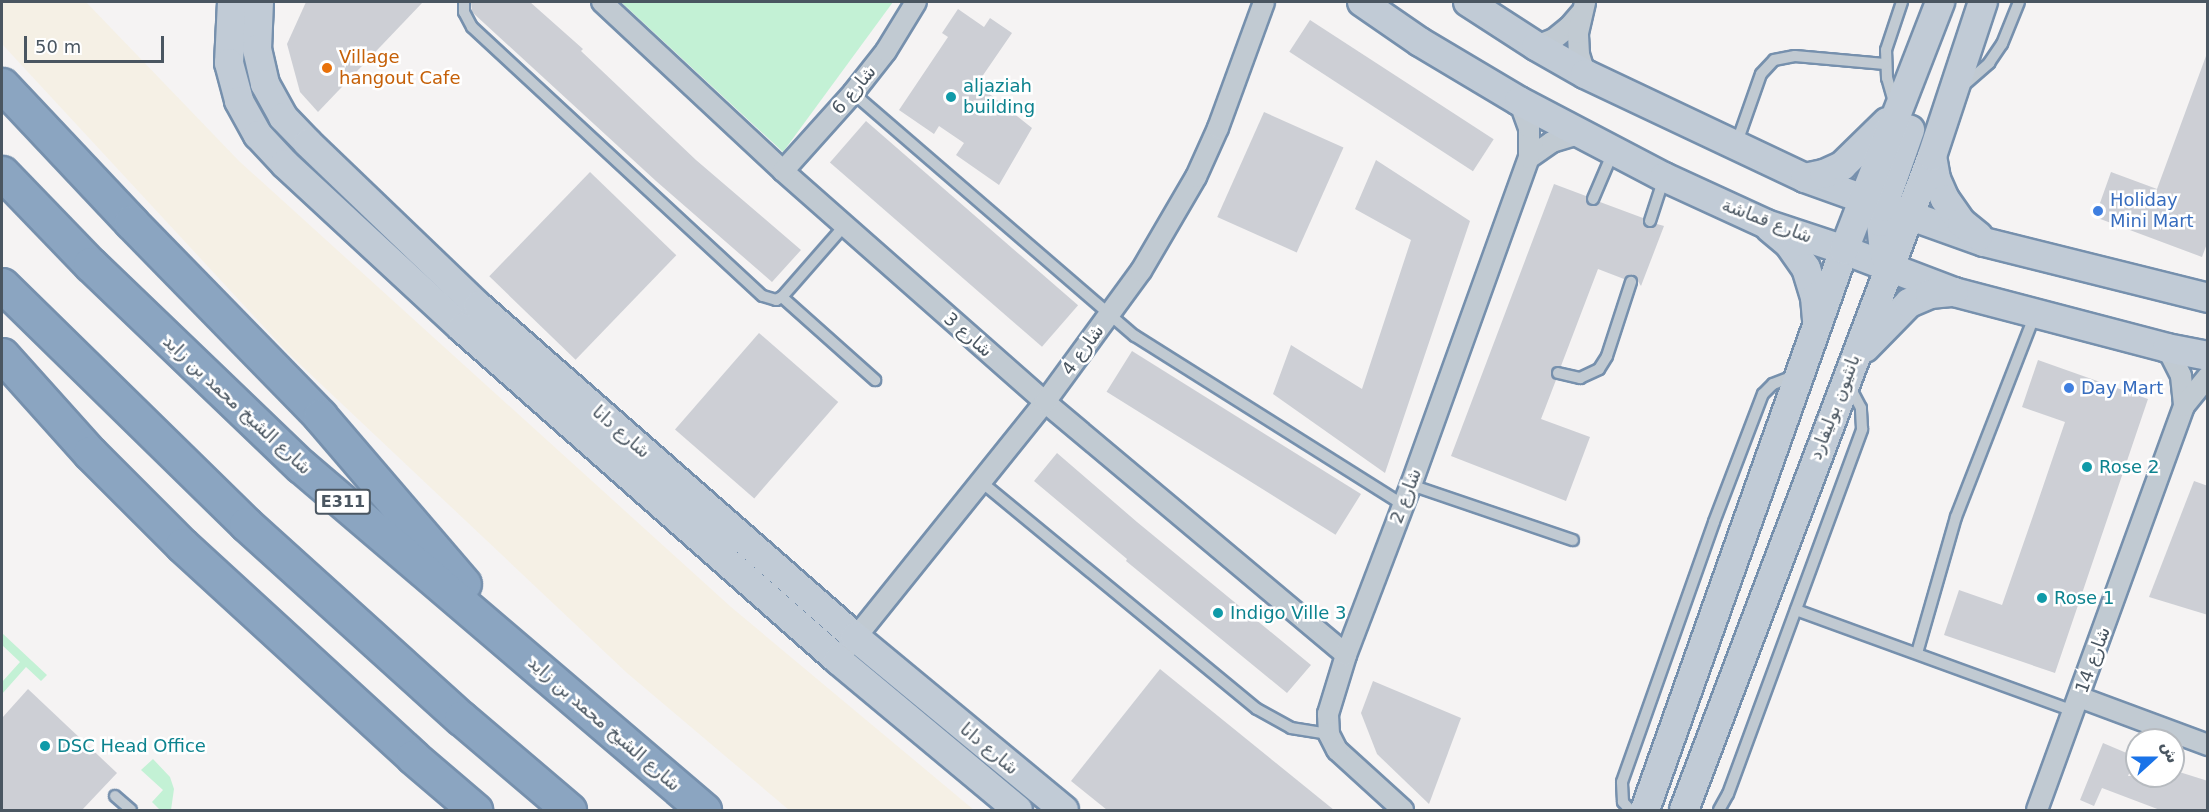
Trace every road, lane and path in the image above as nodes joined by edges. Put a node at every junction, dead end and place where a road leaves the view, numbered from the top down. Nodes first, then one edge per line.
1 (232, 2) edge
2 (259, 2) edge
3 (464, 2) edge
4 (602, 2) edge
5 (916, 2) edge
6 (1264, 2) edge
7 (1362, 2) edge
8 (1468, 2) edge
9 (1902, 2) edge
10 (1940, 2) edge
11 (1983, 2) edge
12 (2019, 2) edge
13 (1583, 7) edge
14 (1929, 30) junction
15 (1536, 46) junction
16 (1885, 64) junction
17 (1585, 74) junction
18 (2, 85) edge
19 (853, 93) junction
20 (1952, 96) junction
21 (1519, 101) junction
22 (1897, 112) junction
23 (1580, 134) junction
24 (1736, 145) junction
25 (1613, 151) junction
26 (1932, 156) junction
27 (1529, 158) junction
28 (783, 171) junction
29 (2, 173) edge
30 (1664, 177) junction
31 (1805, 178) junction
32 (1593, 199) dead end
33 (1885, 208) junction
34 (1650, 221) dead end
35 (1766, 224) junction
36 (844, 225) junction
37 (1984, 242) junction
38 (1844, 249) junction
39 (1881, 263) junction
40 (1631, 282) dead end
41 (2, 285) edge
42 (1954, 292) junction
43 (2205, 295) edge
44 (782, 297) junction
45 (2035, 314) junction
46 (1109, 315) junction
47 (1817, 327) junction
48 (2167, 348) junction
49 (2, 355) edge
50 (2208, 356) edge
51 (1849, 371) junction
52 (1558, 374) dead end
53 (1800, 374) junction
54 (2208, 375) edge
55 (875, 380) dead end
56 (2, 386) edge
57 (1045, 402) junction
58 (2184, 406) junction
59 (1828, 428) junction
60 (979, 480) junction
61 (1411, 485) junction
62 (1402, 504) junction
63 (1573, 540) dead end
64 (1796, 610) junction
65 (855, 637) junction
66 (1917, 653) junction
67 (1346, 655) junction
68 (525, 657) junction
69 (838, 660) junction
70 (2077, 704) junction
71 (1329, 734) junction
72 (2208, 745) edge
73 (115, 796) dead end
74 (130, 810) edge
75 (445, 810) edge
76 (475, 810) edge
77 (569, 810) edge
78 (704, 810) edge
79 (1018, 810) edge
80 (1064, 810) edge
81 (1403, 810) edge
82 (1630, 810) edge
83 (1645, 810) edge
84 (1684, 810) edge
85 (1719, 810) edge
86 (2037, 810) edge

1 - 69 street, شارع دانا
2 - 65 street, شارع دانا
3 - 44 lane
4 - 28 street, شارع 3
5 - 19 street, شارع 6
6 - 46 street, شارع 4
7 - 21 street, شارع قماشة
8 - 15 street
9 - 16 lane
10 - 14 street, بانثيون بوليفارد
11 - 20 street, بانثيون بوليفارد
12 - 20 lane
13 - 15 street
13 - 17 street
14 - 22 street, بانثيون بوليفارد
14 - 33 street
15 - 17 street
16 - 22 lane
16 - 24 lane
17 - 24 street
18 - 68 highway
19 - 28 street, شارع 6
19 - 46 lane
20 - 26 street, بانثيون بوليفارد
21 - 23 street, شارع قماشة
21 - 27 street, شارع 2
22 - 31 street
22 - 33 street, بانثيون بوليفارد
23 - 25 street, شارع قماشة
23 - 27 street
24 - 31 street
25 - 30 street, شارع قماشة
25 - 32 lane
26 - 33 street, بانثيون بوليفارد
26 - 37 street
27 - 61 street, شارع 2
28 - 36 street, شارع 3
29 - 68 highway, شارع الشيخ محمد بن زايد / E311
30 - 34 lane
30 - 35 street, شارع قماشة
31 - 33 street
33 - 37 street
33 - 38 street, بانثيون بوليفارد
33 - 39 street, بانثيون بوليفارد
33 - 39 street
35 - 38 street, شارع قماشة
35 - 47 street
36 - 44 lane
36 - 57 street, شارع 3
37 - 43 street
38 - 39 street, شارع قماشة
38 - 47 street, بانثيون بوليفارد
39 - 42 street, شارع قماشة
39 - 51 street, بانثيون بوليفارد
39 - 59 street
40 - 52 lane
41 - 77 highway
42 - 45 street, شارع قماشة
42 - 51 street
44 - 55 lane
45 - 48 street, شارع قماشة
45 - 66 lane
46 - 57 street, شارع 4
46 - 62 lane
47 - 53 street, بانثيون بوليفارد
48 - 50 street, شارع قماشة
48 - 58 street, شارع 14
49 - 76 highway
51 - 59 street, بانثيون بوليفارد
51 - 64 lane
53 - 82 lane
53 - 83 street, بانثيون بوليفارد
54 - 58 street, شارع 14
56 - 75 highway
57 - 60 street, شارع 4
57 - 67 street, شارع 3
58 - 70 street, شارع 14
59 - 84 street, بانثيون بوليفارد
60 - 65 street, شارع 4
60 - 71 lane
61 - 62 street, شارع 2
61 - 63 lane
62 - 67 street, شارع 2
64 - 66 lane
64 - 85 lane
65 - 69 street, شارع 4
65 - 80 street, شارع دانا
66 - 70 lane
67 - 71 street, شارع 2
68 - 78 highway, شارع الشيخ محمد بن زايد / E311
69 - 79 street, شارع دانا
70 - 72 street
70 - 86 street, شارع 14
71 - 81 street
73 - 74 lane

